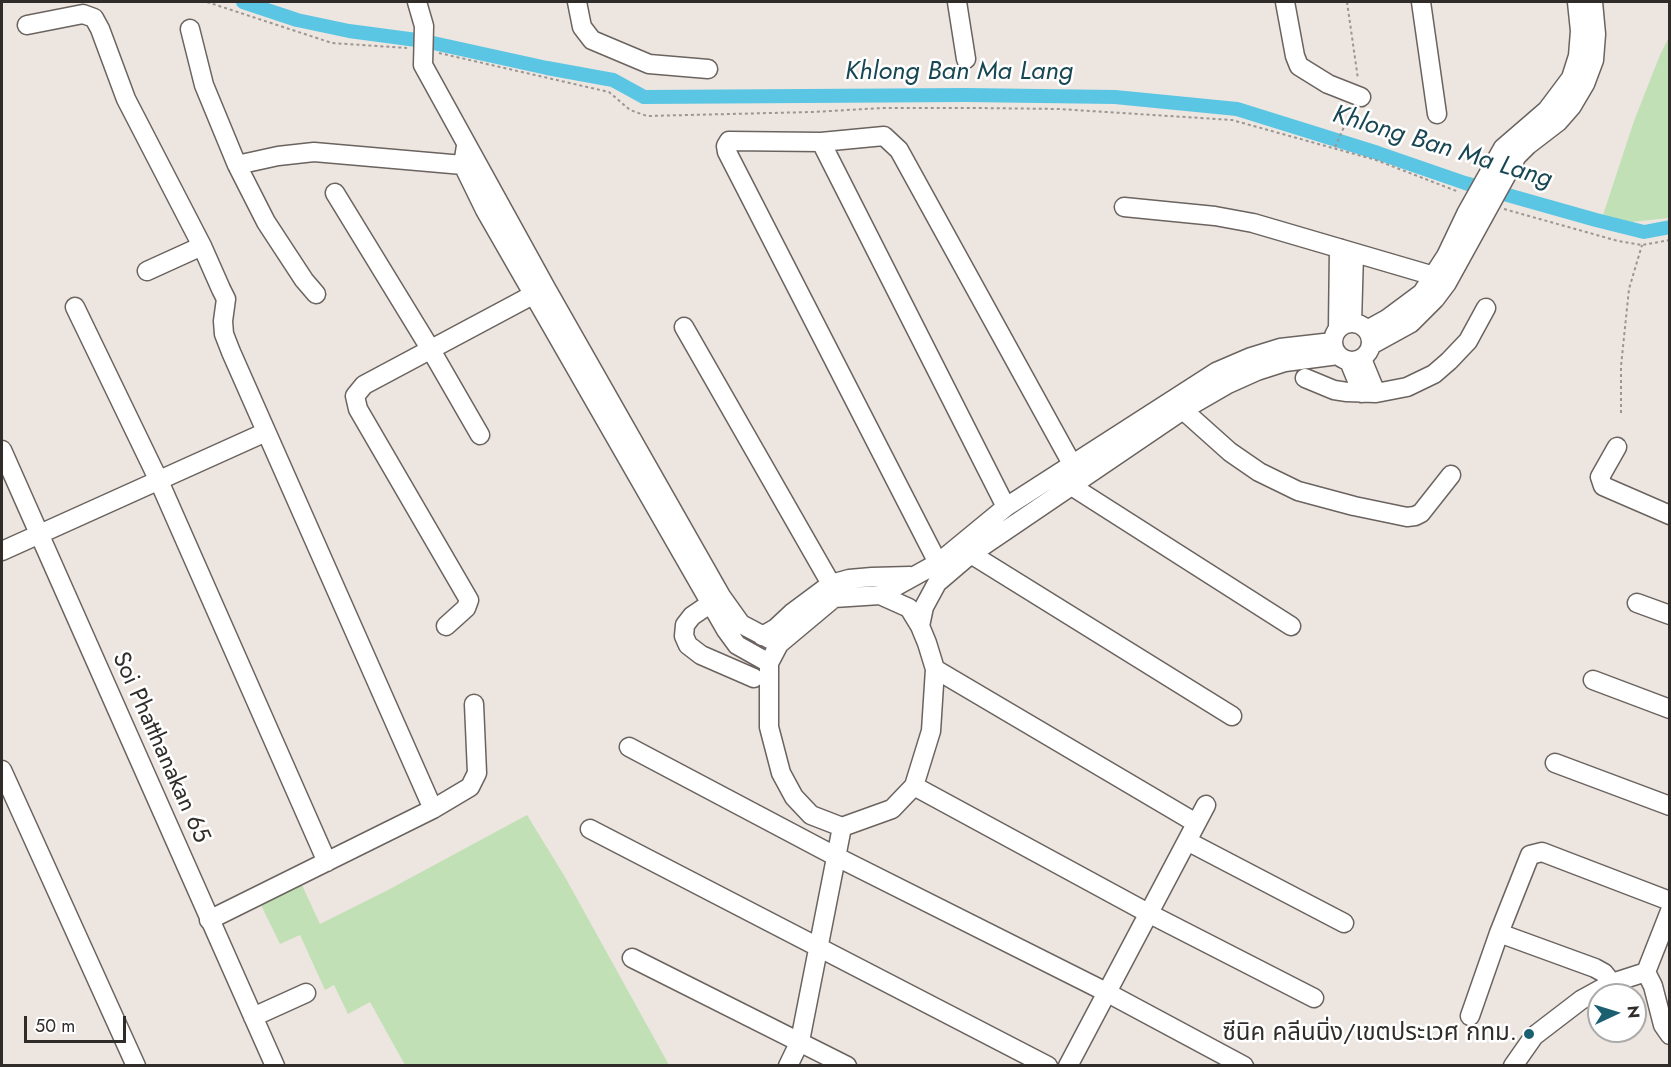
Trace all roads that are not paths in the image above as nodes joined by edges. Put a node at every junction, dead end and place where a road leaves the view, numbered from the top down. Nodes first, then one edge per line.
1 (417, 2) edge
2 (577, 2) edge
3 (957, 2) edge
4 (1285, 2) edge
5 (1422, 2) edge
6 (1577, 2) edge
7 (1593, 2) edge
8 (27, 25) dead end
9 (190, 29) dead end
10 (966, 59) dead end
11 (708, 69) dead end
12 (1361, 97) dead end
13 (1437, 114) dead end
14 (821, 142) junction
15 (1510, 152) junction
16 (469, 164) junction
17 (237, 165) junction
18 (335, 193) dead end
19 (1124, 207) dead end
20 (202, 246) junction
21 (1346, 250) junction
22 (147, 272) dead end
23 (1441, 280) junction
24 (539, 291) junction
25 (316, 294) dead end
26 (75, 307) dead end
27 (1486, 308) dead end
28 (684, 327) dead end
29 (1351, 343) junction
30 (431, 350) junction
31 (1305, 378) dead end
32 (1369, 393) junction
33 (1183, 410) junction
34 (266, 432) junction
35 (480, 435) dead end
36 (1617, 447) dead end
37 (2, 450) edge
38 (1072, 464) junction
39 (1451, 475) dead end
40 (1062, 480) junction
41 (159, 481) junction
42 (1006, 507) junction
43 (1670, 515) edge
44 (39, 534) junction
45 (2, 551) edge
46 (971, 554) junction
47 (938, 563) junction
48 (912, 576) junction
49 (832, 591) junction
50 (880, 595) junction
51 (716, 600) junction
52 (1637, 603) dead end
53 (1670, 615) edge
54 (446, 626) dead end
55 (920, 626) junction
56 (1291, 626) dead end
57 (770, 640) junction
58 (770, 663) junction
59 (935, 669) junction
60 (754, 678) dead end
61 (1593, 680) dead end
62 (474, 704) dead end
63 (1670, 709) edge
64 (1232, 716) dead end
65 (629, 747) dead end
66 (1555, 763) dead end
67 (2, 770) edge
68 (914, 786) junction
69 (1206, 805) dead end
70 (1670, 806) edge
71 (433, 809) junction
72 (1196, 823) junction
73 (842, 827) junction
74 (590, 829) dead end
75 (1186, 841) junction
76 (836, 856) junction
77 (327, 862) junction
78 (1670, 901) edge
79 (1670, 911) edge
80 (1148, 913) junction
81 (209, 920) junction
82 (1344, 923) dead end
83 (1499, 933) junction
84 (817, 947) junction
85 (632, 958) dead end
86 (1646, 972) junction
87 (1612, 983) joint
88 (1106, 992) junction
89 (306, 993) dead end
90 (1587, 997) edge
91 (1314, 998) dead end
92 (1470, 1016) dead end
93 (253, 1017) junction
94 (1670, 1035) edge
95 (800, 1041) junction
96 (136, 1065) edge
97 (275, 1065) edge
98 (788, 1065) edge
99 (847, 1065) edge
100 (1048, 1065) edge
101 (1068, 1065) edge
102 (1244, 1065) edge
103 (1513, 1065) edge

1 - 16 street
2 - 11 street
3 - 10 street
4 - 12 street
5 - 13 street
6 - 15 street
7 - 15 street
8 - 20 street
9 - 17 street
14 - 38 street
14 - 42 street
14 - 47 street
15 - 23 street
16 - 17 street
16 - 24 street
17 - 25 street
18 - 30 street
19 - 21 street
20 - 22 street
20 - 34 street
21 - 23 street
21 - 29 street
23 - 29 street
24 - 30 street
24 - 51 street
26 - 41 street
27 - 32 street
28 - 49 street
29 - 32 street
29 - 33 street
29 - 38 street
30 - 35 street
30 - 54 street
31 - 32 street
33 - 39 street
33 - 40 street
34 - 41 street
34 - 71 street
36 - 43 street
37 - 44 street, Soi Phatthanakan 65
38 - 40 street
40 - 42 street
40 - 46 street
40 - 56 street
41 - 44 street
41 - 77 street
42 - 47 street
44 - 45 street
44 - 81 street, Soi Phatthanakan 65
46 - 55 street
46 - 64 street
47 - 48 street
48 - 49 street
48 - 50 street
49 - 50 street
49 - 57 street
50 - 55 street
51 - 57 street
51 - 58 street
51 - 60 street
52 - 53 street
55 - 59 street
57 - 58 street
58 - 73 street
59 - 68 street
59 - 72 street
61 - 63 street
62 - 71 street
65 - 76 street
66 - 70 street
67 - 96 street
68 - 73 street
68 - 80 street
69 - 72 street
71 - 77 street
72 - 75 street
73 - 76 street
74 - 84 street
75 - 80 street
75 - 82 street
76 - 84 street
76 - 88 street
77 - 81 street
78 - 83 street
79 - 86 street
80 - 88 street
80 - 91 street
81 - 93 street, Soi Phatthanakan 65
83 - 87 street
83 - 92 street
84 - 95 street
84 - 100 street
85 - 95 street
86 - 87 street
86 - 94 street
88 - 101 street
88 - 102 street
89 - 93 street
90 - 103 street
93 - 97 street, Soi Phatthanakan 65
95 - 98 street
95 - 99 street

